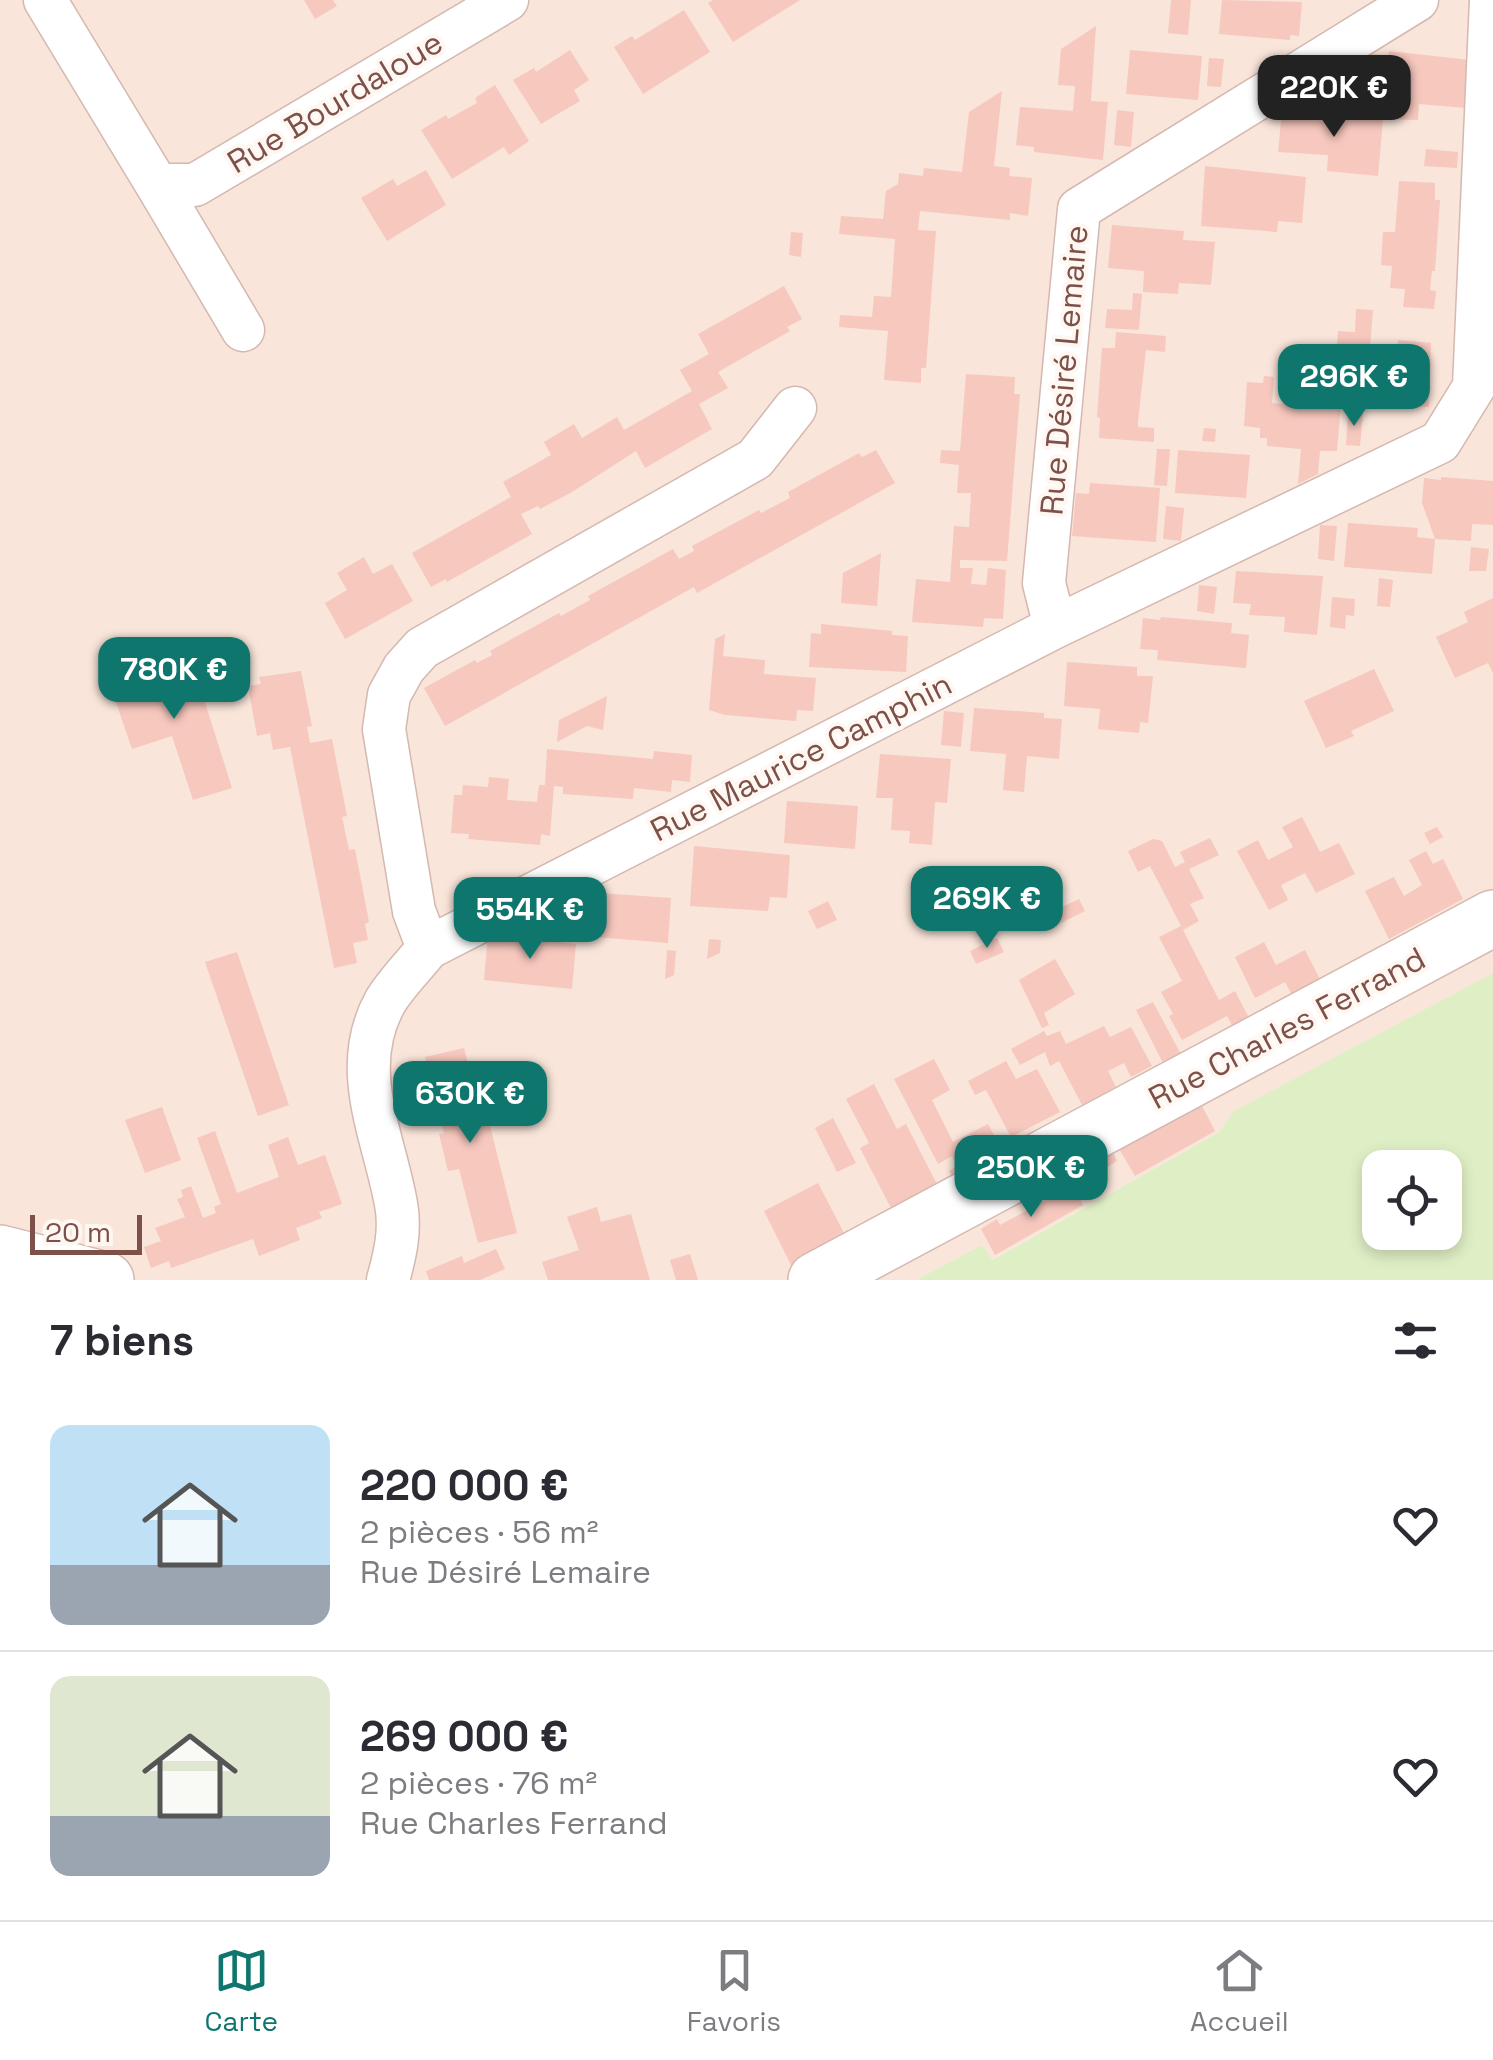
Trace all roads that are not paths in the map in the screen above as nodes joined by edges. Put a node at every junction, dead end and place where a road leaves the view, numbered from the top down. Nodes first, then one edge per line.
1 (46, 0) edge
2 (508, 0) edge
3 (1417, 0) edge
4 (1491, 0) edge
5 (156, 185) junction
6 (243, 330) dead end
7 (796, 408) dead end
8 (1055, 628) junction
9 (1493, 918) edge
10 (428, 948) junction
11 (0, 1253) edge
12 (106, 1280) edge
13 (388, 1280) edge
14 (816, 1280) edge

1 - 5 street
2 - 5 street, Rue Bourdaloue
3 - 8 street, Rue Désiré Lemaire
4 - 8 street, Rue Maurice Camphin
5 - 6 street
7 - 10 street
8 - 10 street, Rue Maurice Camphin
9 - 14 street, Rue Charles Ferrand
10 - 13 street, Rue Maurice Camphin
11 - 12 street

